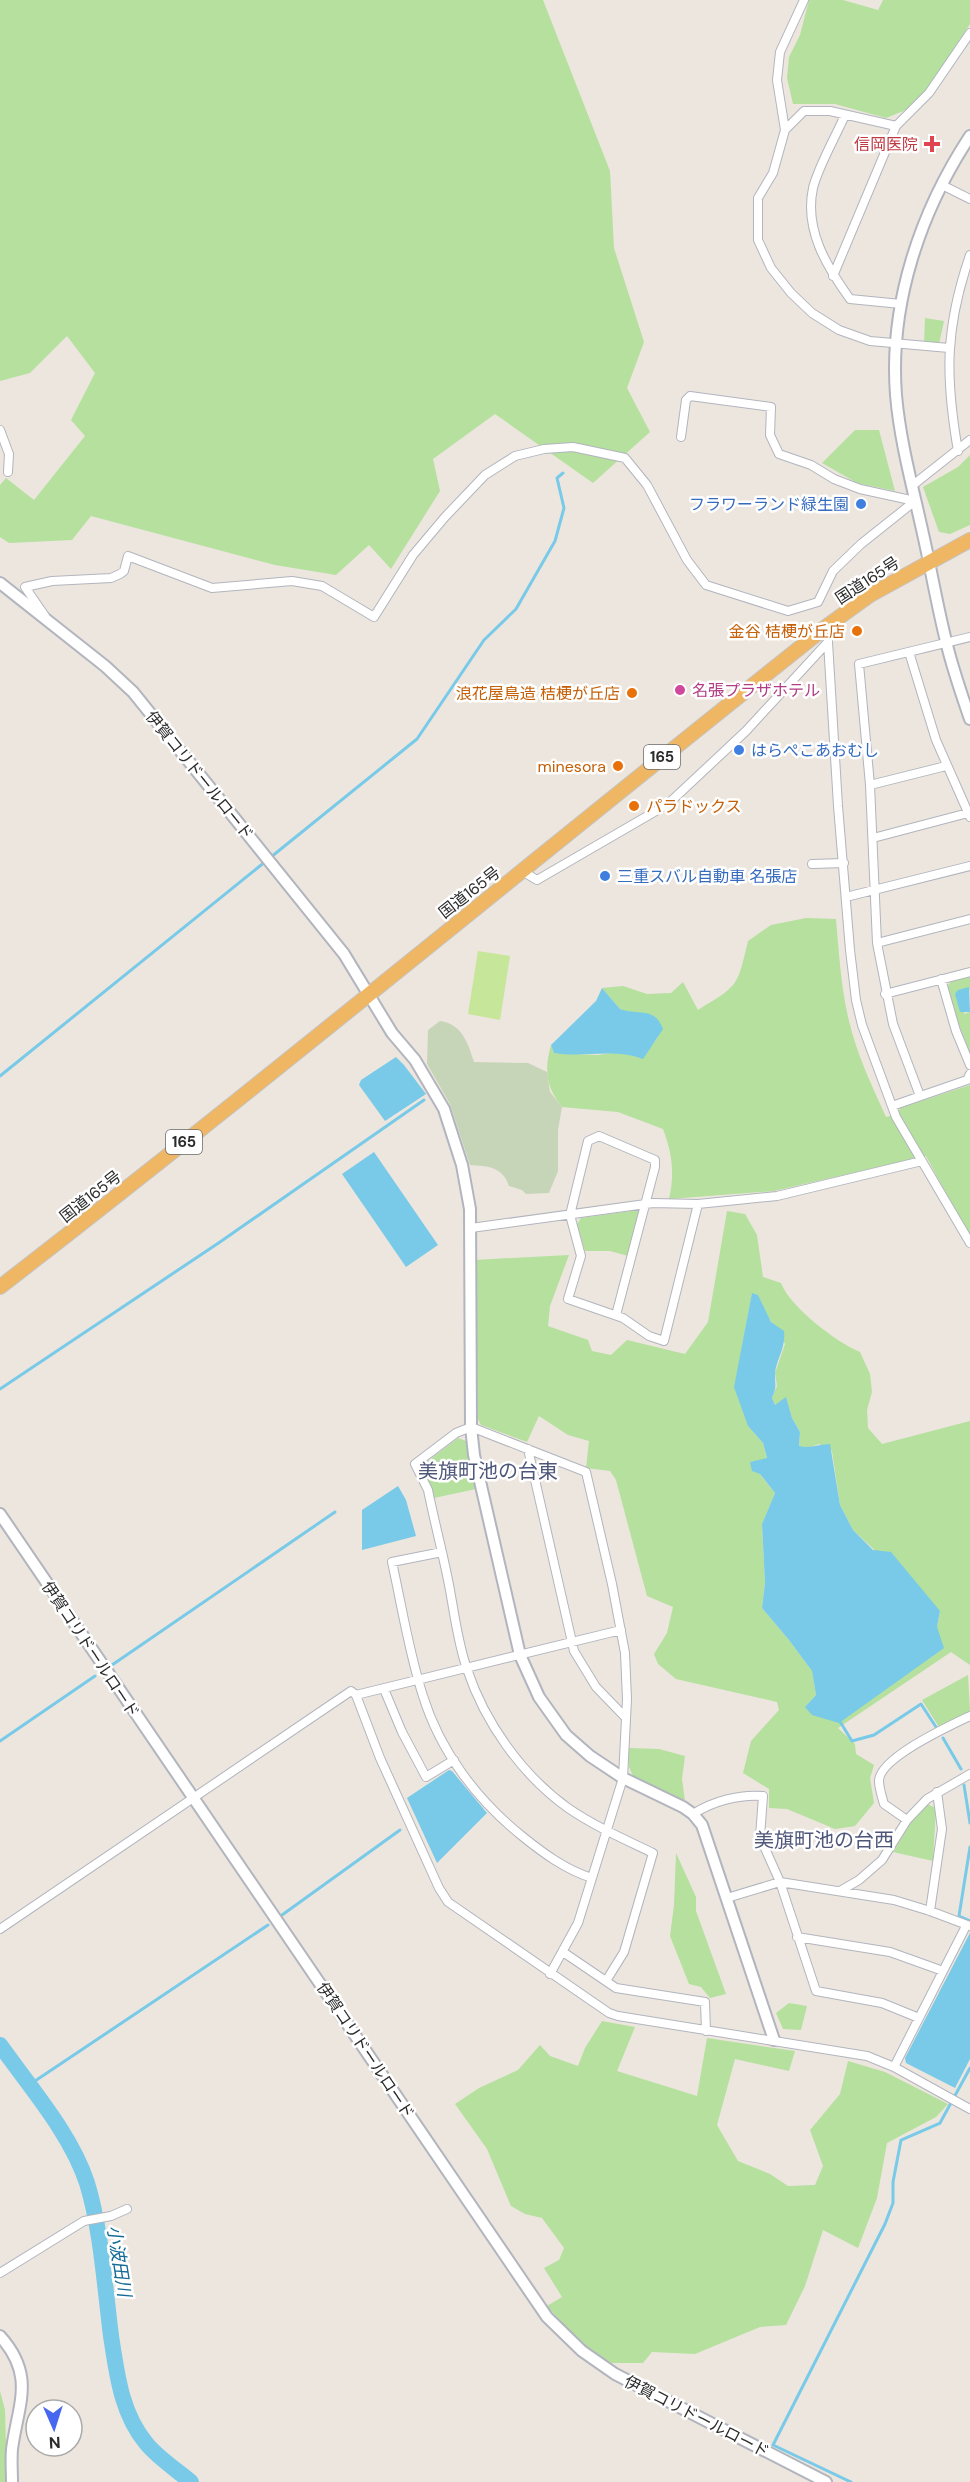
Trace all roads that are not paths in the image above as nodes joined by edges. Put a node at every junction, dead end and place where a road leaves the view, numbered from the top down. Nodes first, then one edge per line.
1 (804, 0) edge
2 (970, 33) edge
3 (845, 115) junction
4 (896, 126) junction
5 (785, 130) junction
6 (970, 136) edge
7 (942, 185) junction
8 (970, 199) edge
9 (970, 255) edge
10 (833, 276) junction
11 (901, 304) junction
12 (897, 343) junction
13 (949, 348) junction
14 (0, 430) edge
15 (681, 437) dead end
16 (970, 441) edge
17 (958, 451) junction
18 (8, 472) dead end
19 (913, 484) junction
20 (915, 501) junction
21 (970, 540) edge
22 (928, 561) junction
23 (0, 583) edge
24 (50, 622) junction
25 (827, 626) junction
26 (970, 637) edge
27 (827, 643) junction
28 (946, 643) junction
29 (909, 652) junction
30 (970, 719) edge
31 (946, 766) junction
32 (870, 785) junction
33 (829, 803) dead end
34 (838, 806) junction
35 (969, 815) edge
36 (873, 838) junction
37 (844, 863) junction
38 (812, 864) dead end
39 (970, 866) edge
40 (522, 871) junction
41 (874, 890) junction
42 (846, 897) junction
43 (970, 919) edge
44 (877, 943) junction
45 (970, 972) edge
46 (941, 979) junction
47 (885, 994) junction
48 (368, 996) junction
49 (970, 1065) edge
50 (970, 1074) edge
51 (920, 1096) junction
52 (892, 1106) junction
53 (922, 1161) junction
54 (646, 1204) junction
55 (698, 1204) junction
56 (570, 1215) junction
57 (471, 1228) junction
58 (970, 1243) edge
59 (0, 1287) edge
60 (616, 1316) junction
61 (471, 1427) junction
62 (528, 1449) junction
63 (0, 1514) edge
64 (442, 1552) junction
65 (621, 1630) junction
66 (571, 1641) junction
67 (520, 1654) junction
68 (466, 1668) junction
69 (419, 1680) junction
70 (384, 1689) junction
71 (356, 1695) junction
72 (970, 1716) edge
73 (626, 1718) junction
74 (454, 1760) junction
75 (970, 1774) edge
76 (623, 1778) junction
77 (937, 1792) junction
78 (193, 1797) junction
79 (693, 1814) junction
80 (907, 1820) junction
81 (608, 1831) junction
82 (592, 1878) junction
83 (780, 1882) junction
84 (840, 1891) junction
85 (727, 1898) junction
86 (930, 1911) junction
87 (968, 1926) edge
88 (0, 1929) edge
89 (797, 1937) junction
90 (563, 1952) junction
91 (943, 1971) junction
92 (550, 1974) junction
93 (606, 1981) junction
94 (919, 2018) junction
95 (706, 2031) junction
96 (774, 2040) junction
97 (894, 2067) junction
98 (970, 2109) edge
99 (126, 2209) dead end
100 (0, 2273) edge
101 (0, 2336) edge
102 (12, 2482) edge
103 (826, 2482) edge

1 - 5 street
2 - 4 street
3 - 4 street
3 - 5 street
3 - 10 street
4 - 10 street
5 - 12 street
6 - 7 street
7 - 8 street
7 - 11 street
9 - 13 street
10 - 11 street
11 - 12 street
12 - 13 street
12 - 19 street
13 - 17 street
14 - 18 street
15 - 20 street
16 - 17 street
17 - 19 street
19 - 20 street
20 - 22 street
20 - 24 street
21 - 22 highway, 国道165号 / 165
22 - 25 highway, 国道165号 / 165
22 - 28 street
23 - 24 street, 伊賀コリドールロード
24 - 48 street, 伊賀コリドールロード
25 - 27 street
25 - 40 highway, 国道165号 / 165
26 - 28 street
27 - 34 street
27 - 40 street
28 - 29 street
28 - 30 street
29 - 31 street
29 - 32 street
31 - 32 street
31 - 35 street
32 - 36 street
33 - 34 street
34 - 37 street
35 - 36 street
36 - 41 street
37 - 38 street
37 - 42 street
39 - 41 street
40 - 48 highway, 国道165号 / 165
41 - 42 street
41 - 44 street
42 - 52 street
43 - 44 street
44 - 47 street
45 - 46 street
46 - 47 street
46 - 49 street
47 - 51 street
48 - 57 street, 伊賀コリドールロード
48 - 59 highway, 国道165号 / 165
50 - 51 street
51 - 52 street
52 - 53 street
53 - 55 street
53 - 58 street
54 - 55 street
54 - 56 street
54 - 56 street
54 - 60 street
55 - 60 street
56 - 57 street
56 - 60 street
57 - 61 street, 伊賀コリドールロード
61 - 62 street
61 - 64 street
61 - 67 street, 伊賀コリドールロード
62 - 65 street
62 - 66 street
63 - 78 street, 伊賀コリドールロード
64 - 68 street
64 - 69 street
65 - 66 street
65 - 73 street
66 - 67 street
66 - 73 street
67 - 68 street
67 - 76 street, 伊賀コリドールロード
68 - 69 street
68 - 81 street
69 - 70 street
69 - 74 street
70 - 71 street
70 - 74 street
71 - 78 street
71 - 92 street
72 - 80 street
73 - 76 street
74 - 82 street
75 - 77 street
76 - 79 street, 伊賀コリドールロード
76 - 81 street
77 - 80 street
77 - 86 street
78 - 88 street
78 - 103 street, 伊賀コリドールロード
79 - 83 street
79 - 85 street
80 - 84 street
81 - 82 street
81 - 93 street
82 - 90 street
83 - 84 street
83 - 85 street
83 - 89 street
84 - 86 street
85 - 96 street
86 - 87 street
87 - 91 street
89 - 91 street
89 - 94 street
90 - 92 street
90 - 93 street
91 - 94 street
92 - 95 street
93 - 95 street
94 - 97 street
95 - 96 street
96 - 97 street
97 - 98 street
99 - 100 street
101 - 102 street

